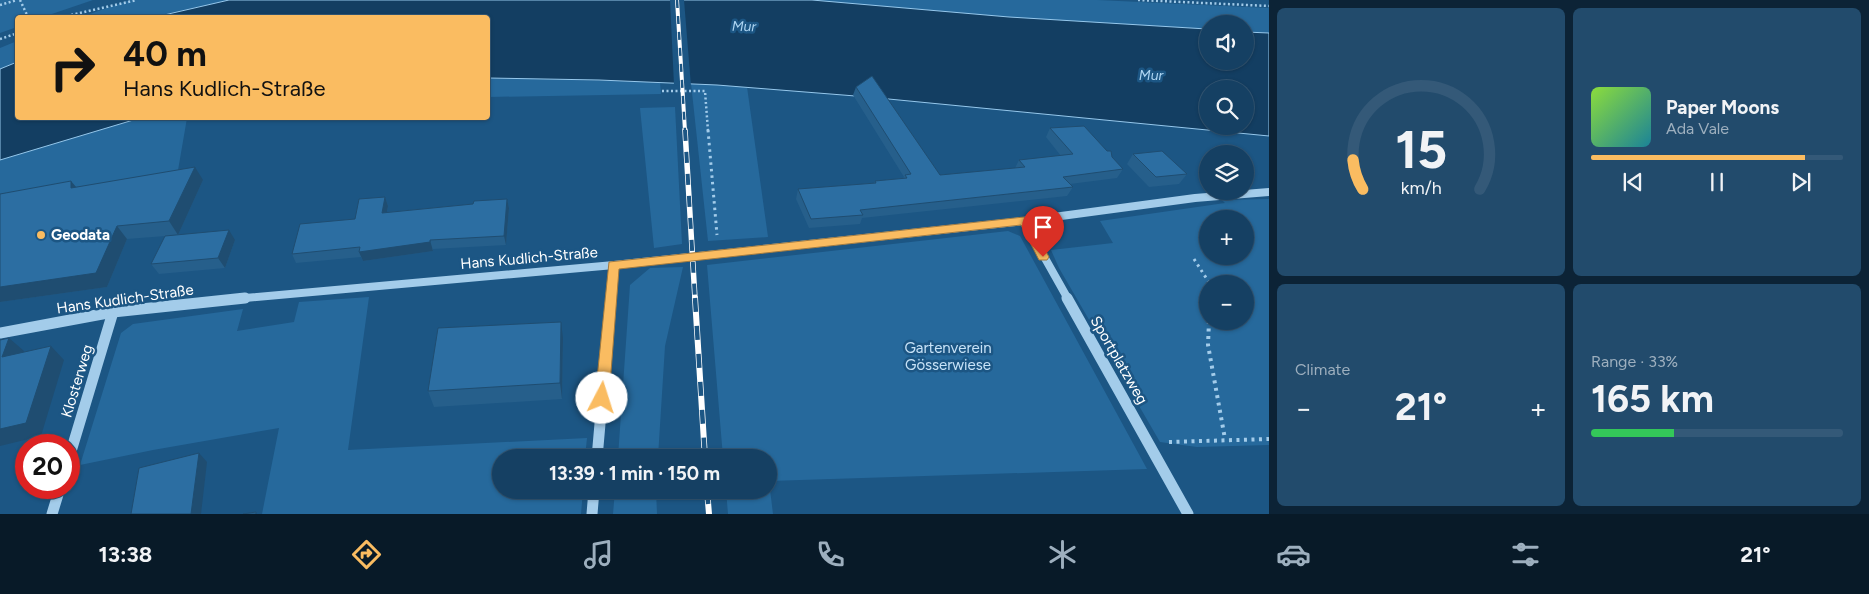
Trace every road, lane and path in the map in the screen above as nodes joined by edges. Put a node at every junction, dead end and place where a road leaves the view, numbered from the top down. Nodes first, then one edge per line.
1 (19, 0) edge
2 (136, 0) edge
3 (1138, 0) edge
4 (0, 5) edge
5 (1269, 6) edge
6 (27, 15) edge
7 (68, 15) edge
8 (15, 33) edge
9 (0, 39) edge
10 (662, 90) dead end
11 (1269, 192) edge
12 (1024, 221) junction
13 (719, 253) junction
14 (1194, 259) dead end
15 (614, 265) junction
16 (1204, 275) edge
17 (113, 312) junction
18 (1209, 330) edge
19 (0, 333) edge
20 (76, 434) edge
21 (1226, 439) junction
22 (1269, 439) edge
23 (1149, 442) junction
24 (598, 449) edge
25 (57, 499) edge
26 (593, 499) edge
27 (52, 514) edge
28 (592, 514) edge
29 (1188, 514) edge

1 - 4 path
1 - 6 path
2 - 7 path
3 - 5 path
8 - 9 path
10 - 13 path
11 - 12 street, Hans Kudlich-Straße
12 - 13 street, Hans Kudlich-Straße
12 - 23 street, Sportplatzweg
13 - 15 street, Hans Kudlich-Straße
14 - 16 path
15 - 17 street, Hans Kudlich-Straße
15 - 24 street
17 - 19 street, Hans Kudlich-Straße
17 - 20 street, Klosterweg
18 - 21 path
21 - 22 path
21 - 23 path
23 - 29 street, Sportplatzweg
25 - 27 street
26 - 28 street

